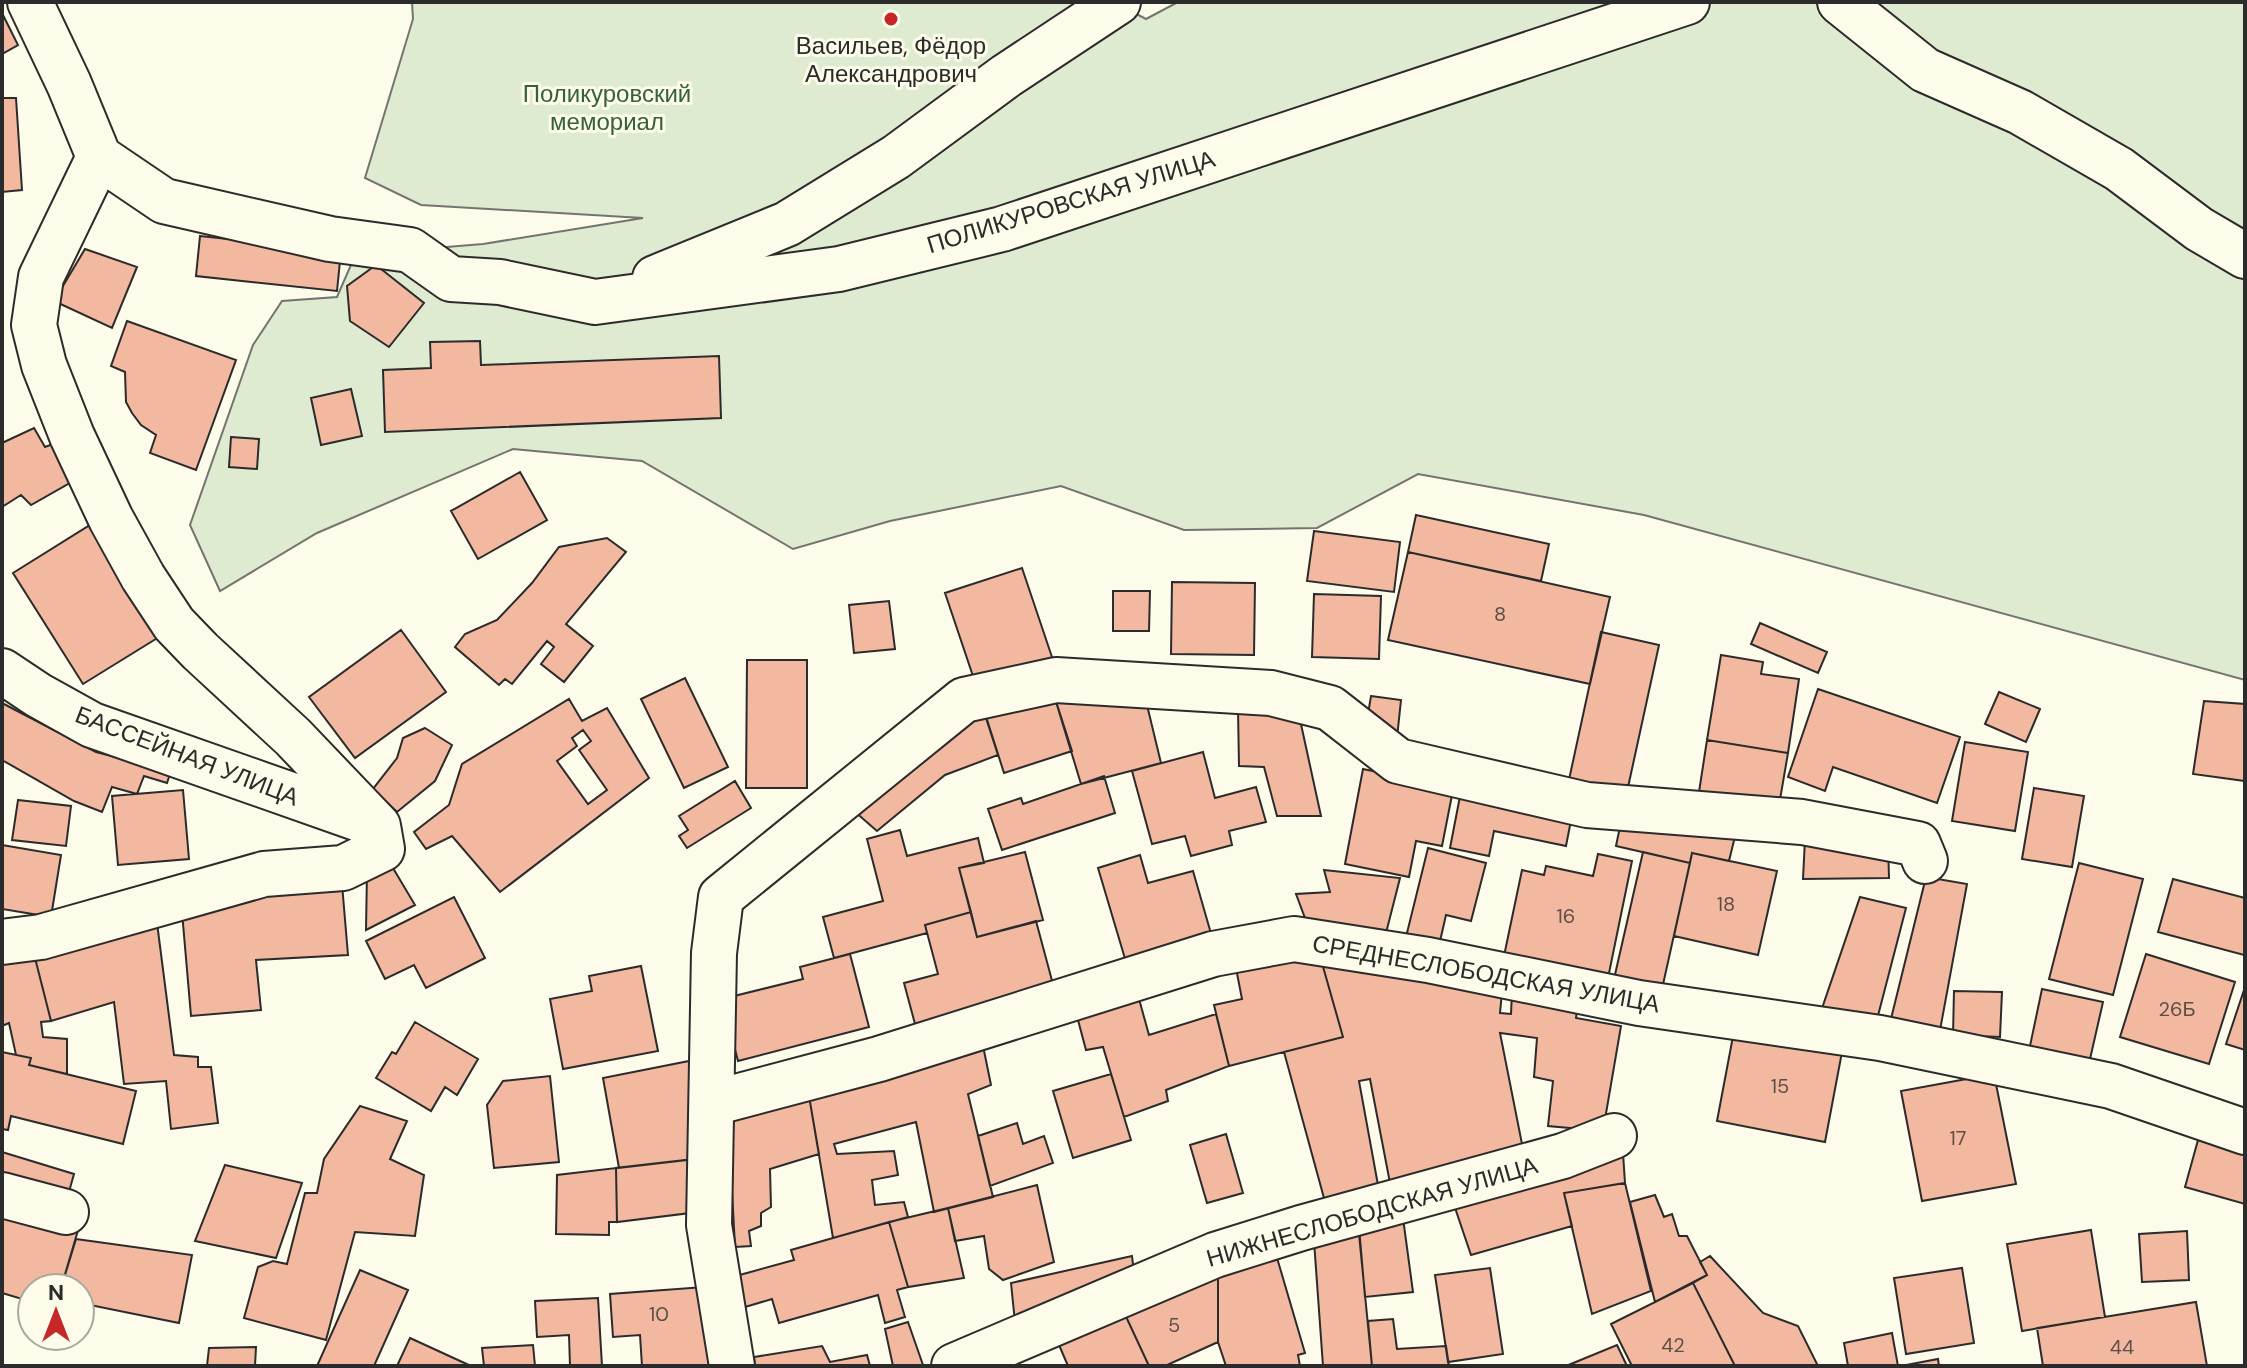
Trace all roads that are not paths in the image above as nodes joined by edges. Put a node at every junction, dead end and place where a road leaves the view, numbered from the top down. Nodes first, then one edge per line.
1 (30, 2) edge
2 (1079, 2) edge
3 (1118, 2) edge
4 (1687, 2) edge
5 (1840, 2) edge
6 (1052, 45) junction
7 (99, 157) junction
8 (2245, 256) edge
9 (595, 302) junction
10 (2, 671) edge
11 (378, 826) junction
12 (1925, 861) dead end
13 (2, 942) edge
14 (713, 1103) junction
15 (2245, 1132) edge
16 (1614, 1136) dead end
17 (2, 1195) edge
18 (66, 1212) dead end
19 (732, 1366) edge
20 (954, 1366) edge

1 - 7 street
2 - 6 street
3 - 6 street
4 - 9 street, ПОЛИКУРОВСКАЯ УЛИЦА
5 - 8 street
6 - 9 street
7 - 9 street, ПОЛИКУРОВСКАЯ УЛИЦА
7 - 11 street
10 - 11 street, БАССЕЙНАЯ УЛИЦА
11 - 13 street
12 - 14 street
14 - 15 street, СРЕДНЕСЛОБОДСКАЯ УЛИЦА
14 - 19 street
16 - 20 street, НИЖНЕСЛОБОДСКАЯ УЛИЦА
17 - 18 street

